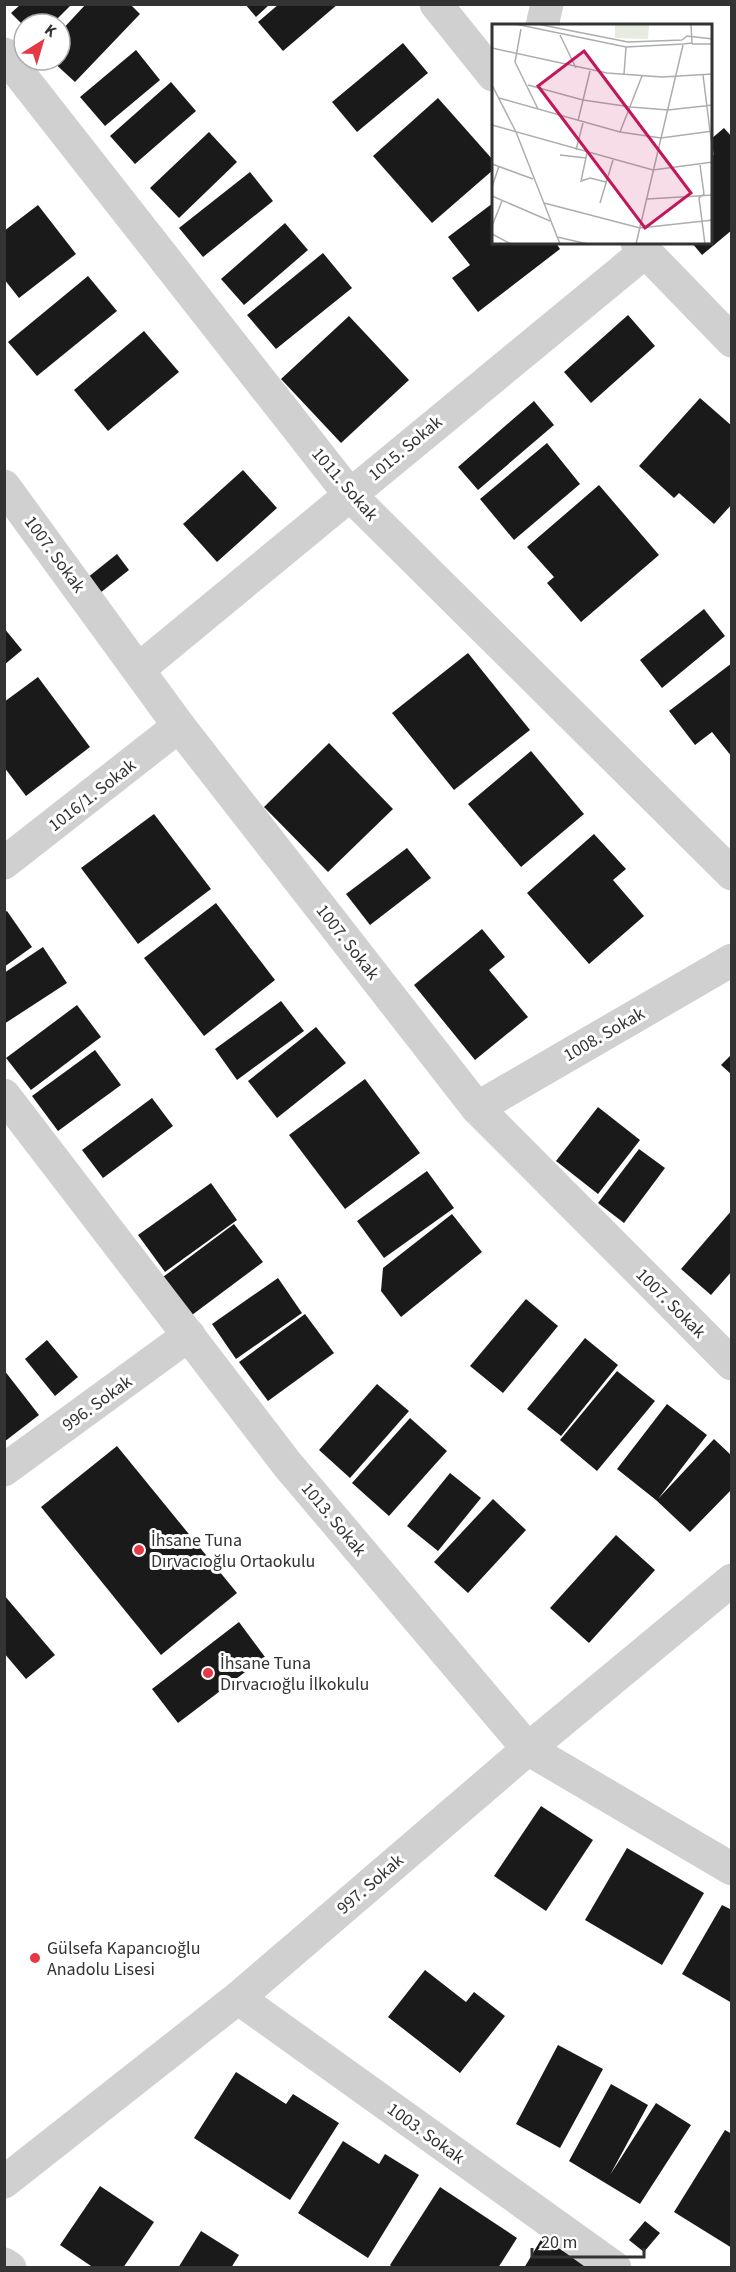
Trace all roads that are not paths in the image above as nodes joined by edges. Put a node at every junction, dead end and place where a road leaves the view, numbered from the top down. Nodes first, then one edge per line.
1 (435, 4) edge
2 (547, 4) edge
3 (542, 24) edge
4 (4, 54) edge
5 (492, 74) edge
6 (641, 248) edge
7 (732, 341) edge
8 (4, 486) edge
9 (350, 495) junction
10 (139, 669) junction
11 (179, 726) junction
12 (4, 863) edge
13 (732, 874) edge
14 (732, 960) edge
15 (4, 1095) edge
16 (477, 1108) junction
17 (189, 1335) junction
18 (732, 1364) edge
19 (4, 1470) edge
20 (732, 1580) edge
21 (528, 1749) junction
22 (732, 1869) edge
23 (238, 1998) junction
24 (4, 2182) edge
25 (4, 2264) edge
26 (10, 2268) edge
27 (615, 2268) edge

1 - 5 street
2 - 3 street
4 - 9 street, 1011. Sokak
6 - 7 street
6 - 9 street, 1015. Sokak
8 - 10 street, 1007. Sokak
9 - 10 street, 1015. Sokak
9 - 13 street, 1011. Sokak
10 - 11 street, 1007. Sokak
11 - 12 street, 1016/1. Sokak
11 - 16 street, 1007. Sokak
14 - 16 street, 1008. Sokak
15 - 17 street, 1013. Sokak
16 - 18 street, 1007. Sokak
17 - 19 street, 996. Sokak
17 - 21 street, 1013. Sokak
20 - 21 street, 997. Sokak
21 - 22 street, 1013. Sokak
21 - 23 street, 997. Sokak
23 - 24 street, 997. Sokak
23 - 27 street, 1003. Sokak
25 - 26 street

